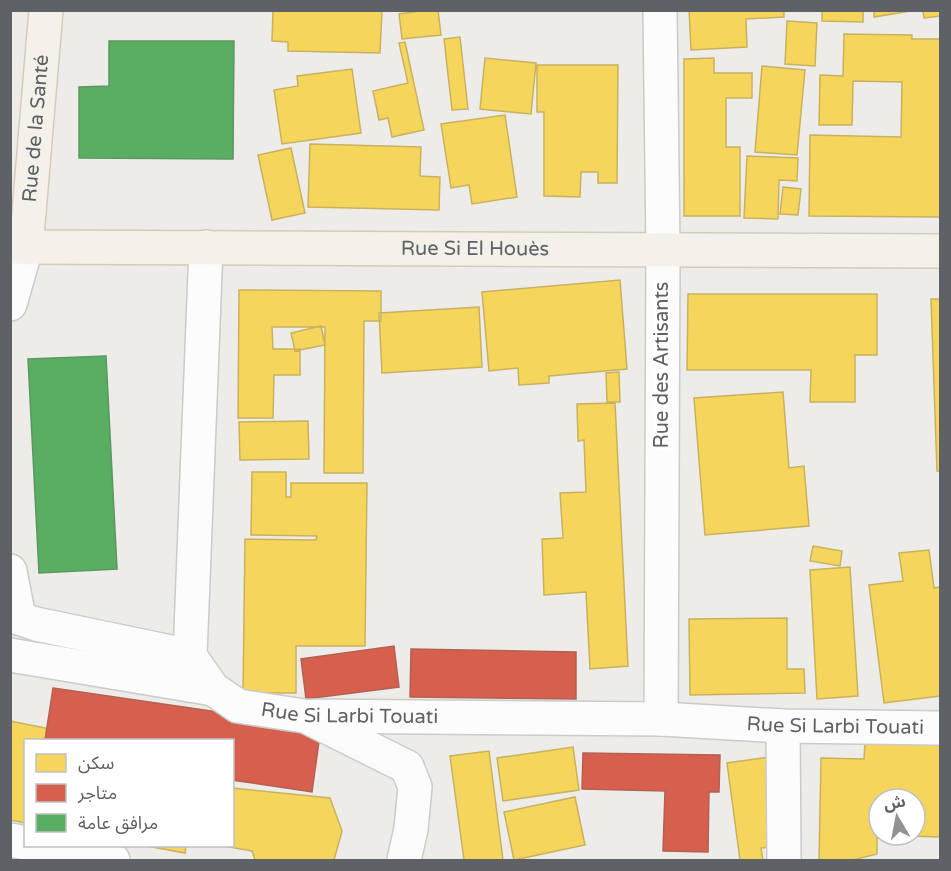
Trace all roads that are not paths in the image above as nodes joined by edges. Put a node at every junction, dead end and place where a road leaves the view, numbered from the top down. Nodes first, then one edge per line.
1 (46, 10) edge
2 (660, 10) edge
3 (206, 247) junction
4 (18, 248) edge
5 (663, 250) junction
6 (940, 251) edge
7 (10, 304) edge
8 (10, 571) edge
9 (15, 617) edge
10 (10, 655) edge
11 (190, 656) junction
12 (213, 688) junction
13 (304, 716) junction
14 (661, 719) junction
15 (783, 726) junction
16 (940, 728) edge
17 (42, 847) edge
18 (113, 861) edge
19 (404, 861) edge
20 (784, 861) edge

1 - 4 main road, Rue de la Santé
2 - 5 street, Rue des Artisants
3 - 4 main road, Rue Si El Houès
3 - 5 main road, Rue Si El Houès
3 - 11 street
4 - 7 street
5 - 6 main road, Rue Si El Houès
5 - 14 street, Rue des Artisants
8 - 9 street
9 - 11 street
10 - 12 street
11 - 12 street, Rue Si Larbi Touati
12 - 13 street, Rue Si Larbi Touati
13 - 14 street, Rue Si Larbi Touati
13 - 19 street
14 - 15 street, Rue Si Larbi Touati
15 - 16 street, Rue Si Larbi Touati
15 - 20 street
17 - 18 street

